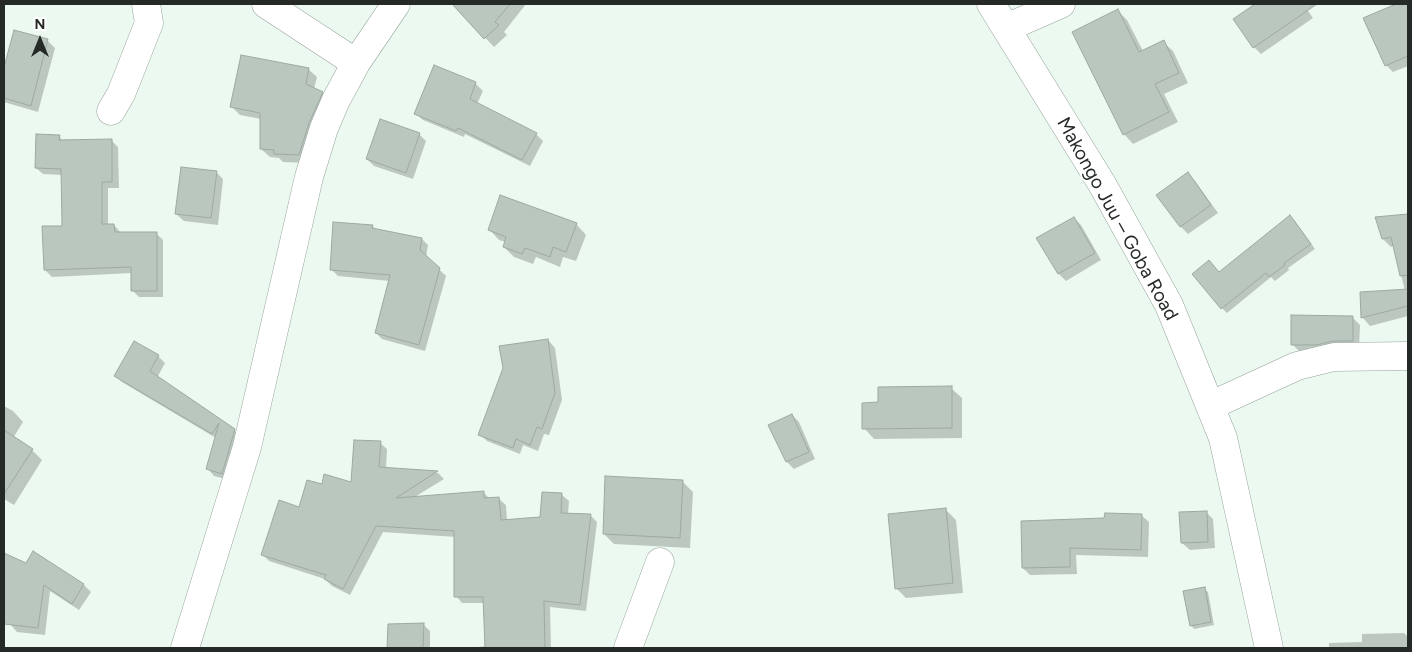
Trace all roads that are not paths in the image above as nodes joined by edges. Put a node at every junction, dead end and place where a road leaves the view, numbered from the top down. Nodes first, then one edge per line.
1 (146, 4) edge
2 (266, 4) edge
3 (396, 4) edge
4 (991, 4) edge
5 (1061, 4) edge
6 (1006, 28) junction
7 (356, 63) junction
8 (111, 111) dead end
9 (1408, 356) edge
10 (1210, 406) junction
11 (660, 562) dead end
12 (185, 648) edge
13 (628, 648) edge
14 (1269, 648) edge

1 - 8 street
2 - 7 street
3 - 7 street
4 - 6 street, Makongo Juu – Goba Road
5 - 6 street
6 - 10 street, Makongo Juu – Goba Road
7 - 12 street
9 - 10 street
10 - 14 street, Makongo Juu – Goba Road
11 - 13 street

